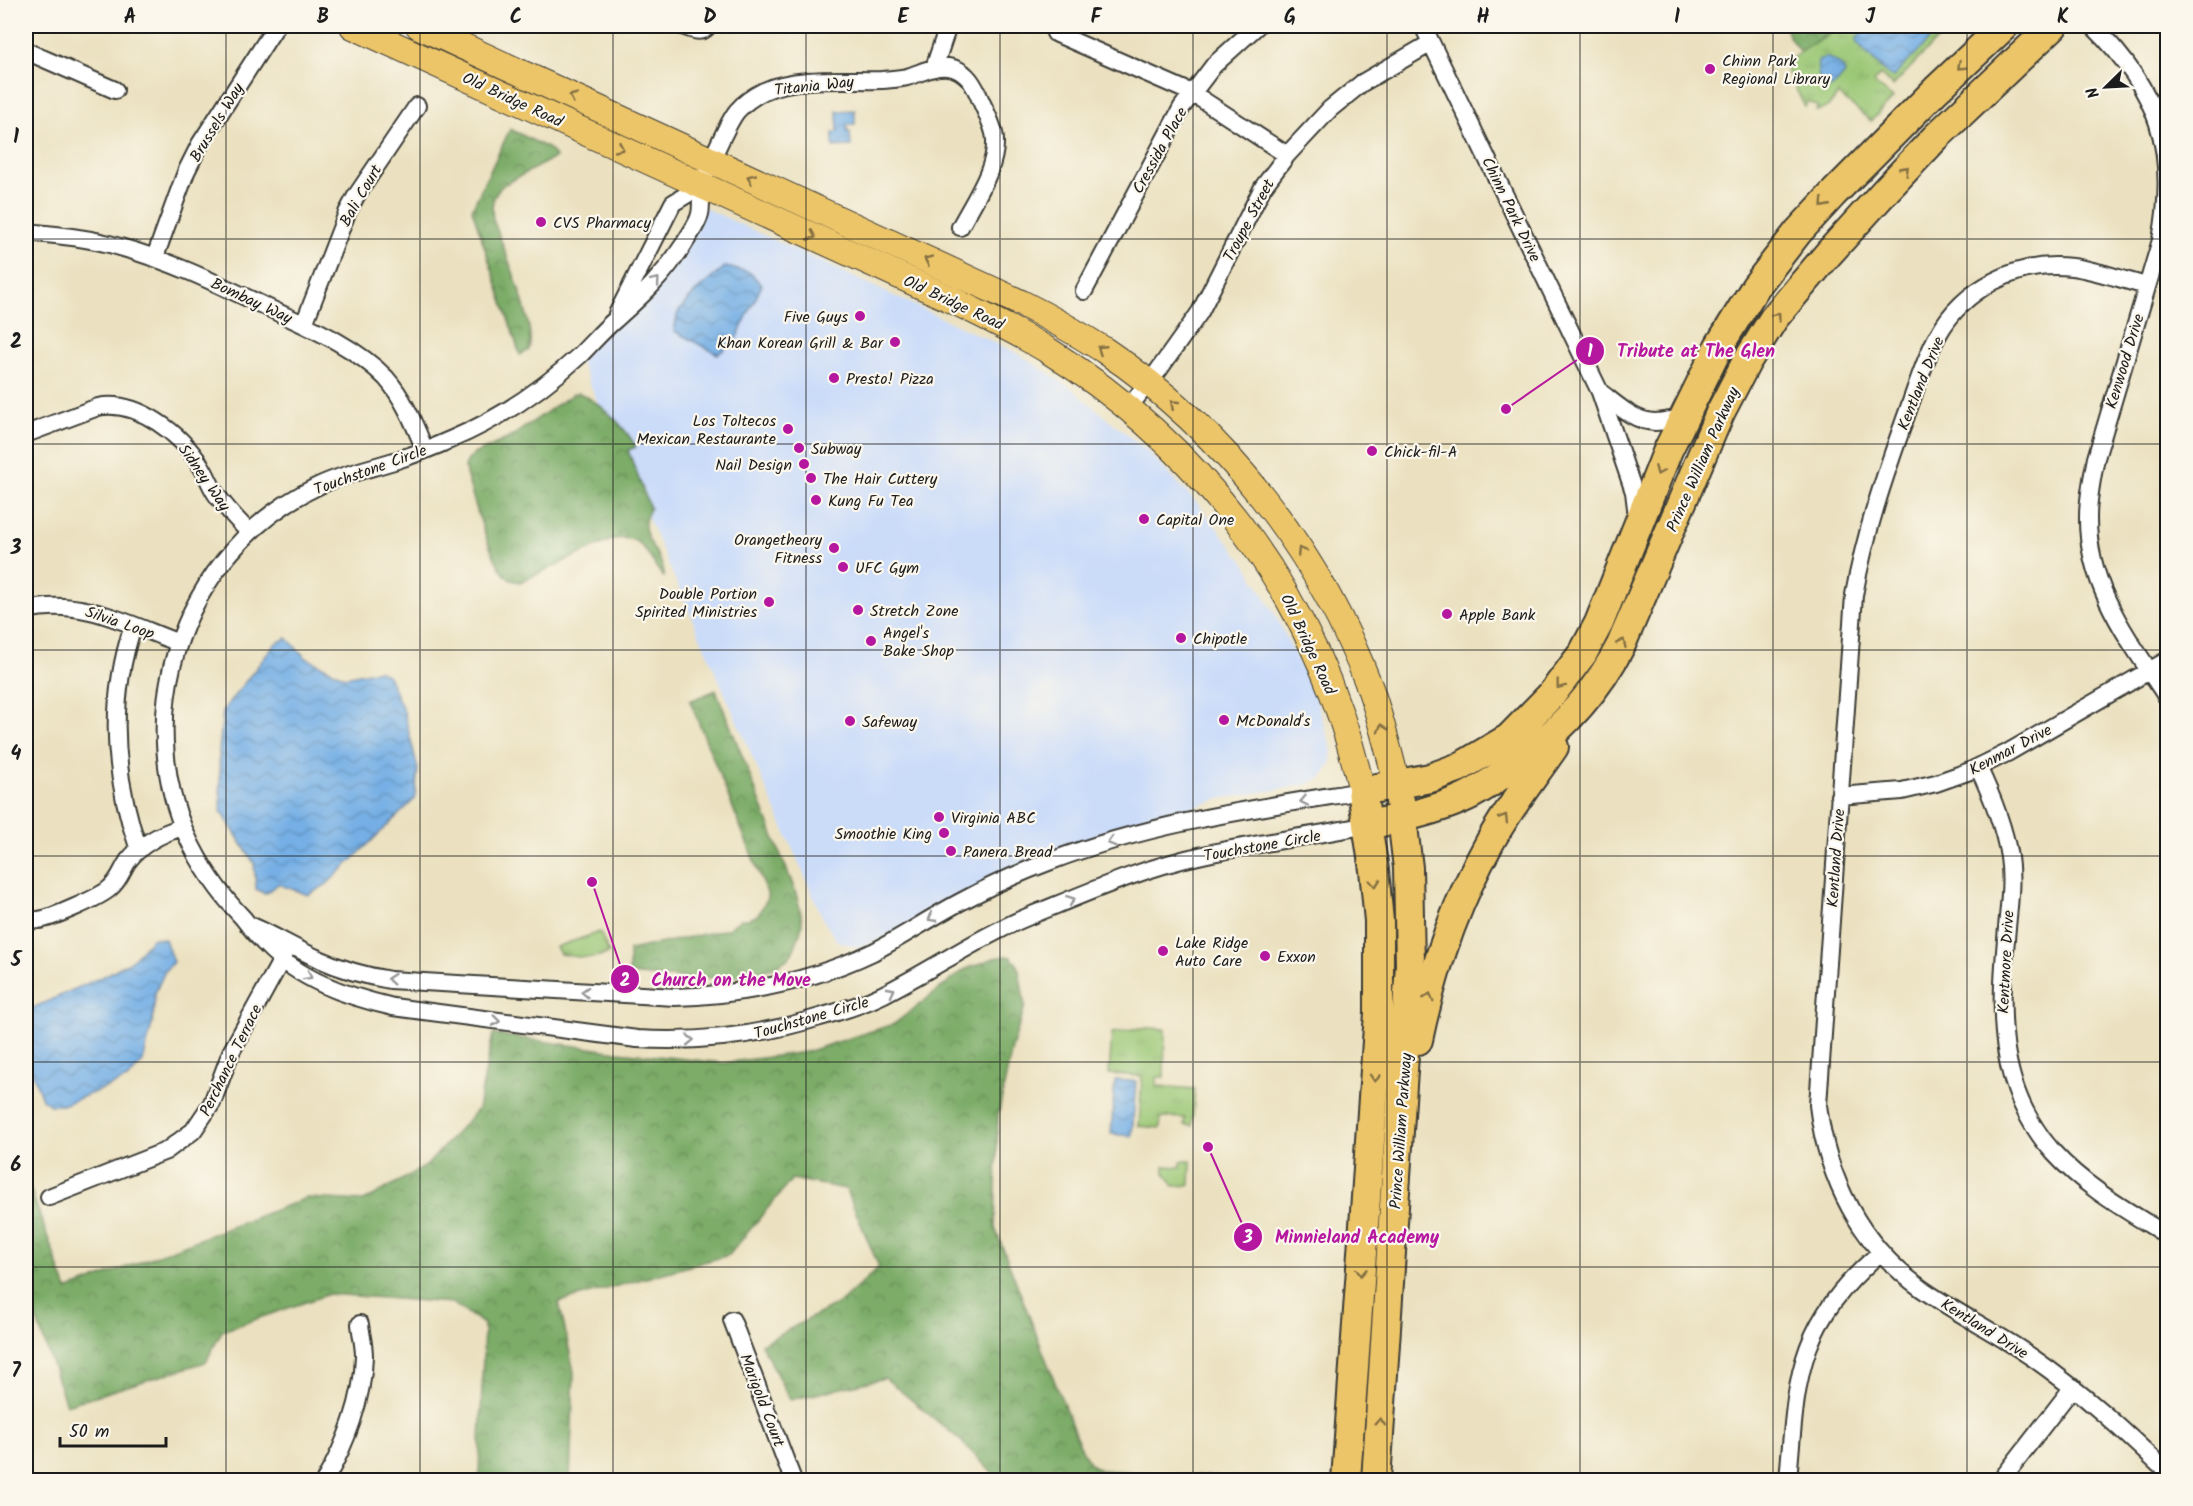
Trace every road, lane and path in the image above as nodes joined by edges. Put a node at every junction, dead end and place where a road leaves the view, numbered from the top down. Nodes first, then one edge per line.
1 (276, 26) edge
2 (353, 26) edge
3 (419, 26) edge
4 (682, 26) edge
5 (708, 26) edge
6 (948, 26) edge
7 (1257, 26) edge
8 (1423, 26) edge
9 (2004, 26) edge
10 (2053, 26) edge
11 (2092, 26) edge
12 (1055, 33) dead end
13 (1431, 43) junction
14 (26, 51) edge
15 (934, 68) junction
16 (115, 90) dead end
17 (1192, 93) junction
18 (417, 106) dead end
19 (2165, 142) edge
20 (1287, 155) junction
21 (713, 161) junction
22 (701, 186) junction
23 (960, 227) dead end
24 (26, 232) edge
25 (155, 257) junction
26 (2147, 286) junction
27 (1084, 291) dead end
28 (614, 321) junction
29 (304, 324) junction
30 (1148, 383) junction
31 (1600, 392) junction
32 (1128, 408) junction
33 (1684, 418) junction
34 (26, 434) edge
35 (425, 450) junction
36 (1637, 526) junction
37 (249, 532) junction
38 (26, 610) edge
39 (133, 626) junction
40 (179, 643) junction
41 (2168, 660) edge
42 (2150, 672) junction
43 (1592, 693) junction
44 (2168, 699) edge
45 (1978, 767) junction
46 (1397, 784) junction
47 (1362, 791) junction
48 (1839, 796) junction
49 (1402, 818) junction
50 (1368, 825) junction
51 (183, 827) junction
52 (139, 850) junction
53 (26, 915) edge
54 (249, 925) junction
55 (290, 944) junction
56 (282, 959) junction
57 (1399, 1136) junction
58 (49, 1197) dead end
59 (2168, 1236) edge
60 (1881, 1252) junction
61 (732, 1320) dead end
62 (360, 1324) dead end
63 (2073, 1387) junction
64 (2168, 1473) edge
65 (325, 1480) edge
66 (793, 1480) edge
67 (1346, 1480) edge
68 (1376, 1480) edge
69 (1788, 1480) edge
70 (2001, 1480) edge

1 - 25 street, Brussels Way
2 -> 22 main road, Old Bridge Road
21 -> 3 main road, Old Bridge Road
4 - 5 street
6 - 15 street
7 - 17 street, Cressida Place
8 - 13 street, Chinn Park Drive
9 -> 33 highway, Prince William Parkway
43 -> 10 highway, Prince William Parkway
11 - 19 street, Kenwood Drive
12 - 17 street
13 - 20 street, Troupe Street
13 - 31 street, Chinn Park Drive
14 - 16 street
15 - 21 street, Titania Way
15 - 23 street
17 - 20 street
17 - 27 street, Cressida Place
18 - 29 street, Bali Court
19 - 26 street, Kenwood Drive
20 - 30 street, Troupe Street
21 - 22 street, Titania Way
30 -> 21 main road, Old Bridge Road
22 - 28 street, Touchstone Circle
28 -> 22 street, Touchstone Circle
22 -> 32 main road, Old Bridge Road
24 - 25 street, Bombay Way
25 - 29 street, Bombay Way
26 - 42 street, Kenwood Drive
26 - 48 street, Kentland Drive
28 - 35 street, Touchstone Circle
29 - 35 street, Bombay Way
30 - 32 street, Troupe Street
46 -> 30 main road, Old Bridge Road
31 - 33 street, Chinn Park Drive
31 - 36 street, Chinn Park Drive
32 - 47 main road, Old Bridge Road
33 -> 36 highway, Prince William Parkway
34 - 37 street, Sidney Way
35 - 37 street, Touchstone Circle
36 -> 46 highway, Prince William Parkway
37 - 40 street, Touchstone Circle
38 - 39 street, Silvia Loop
39 - 40 street, Silvia Loop
39 - 52 street
40 - 51 street, Touchstone Circle
41 - 42 street, Kenmar Drive
42 - 44 street, Kenwood Drive
42 - 45 street, Kenmar Drive
43 - 49 highway, Prince William Parkway
57 -> 43 highway
45 - 48 street, Kenmar Drive
45 - 59 street, Kentmore Drive
46 - 47 highway, Prince William Parkway
46 - 49 highway, Prince William Parkway
47 - 50 highway, Prince William Parkway
47 -> 55 street, Touchstone Circle
48 - 60 street, Kentland Drive
49 - 50 highway, Prince William Parkway
49 - 57 highway, Prince William Parkway
56 -> 50 street, Touchstone Circle
50 -> 67 highway, Prince William Parkway
51 - 52 street
51 - 54 street, Touchstone Circle
52 - 53 street
54 - 55 street, Touchstone Circle
54 - 56 street, Touchstone Circle
55 - 56 street, Perchance Terrace
56 - 58 street, Perchance Terrace
68 -> 57 highway, Prince William Parkway
60 - 63 street, Kentland Drive
60 - 69 street
61 - 66 street, Marigold Court
62 - 65 street
63 - 64 street, Kentland Drive
63 - 70 street

